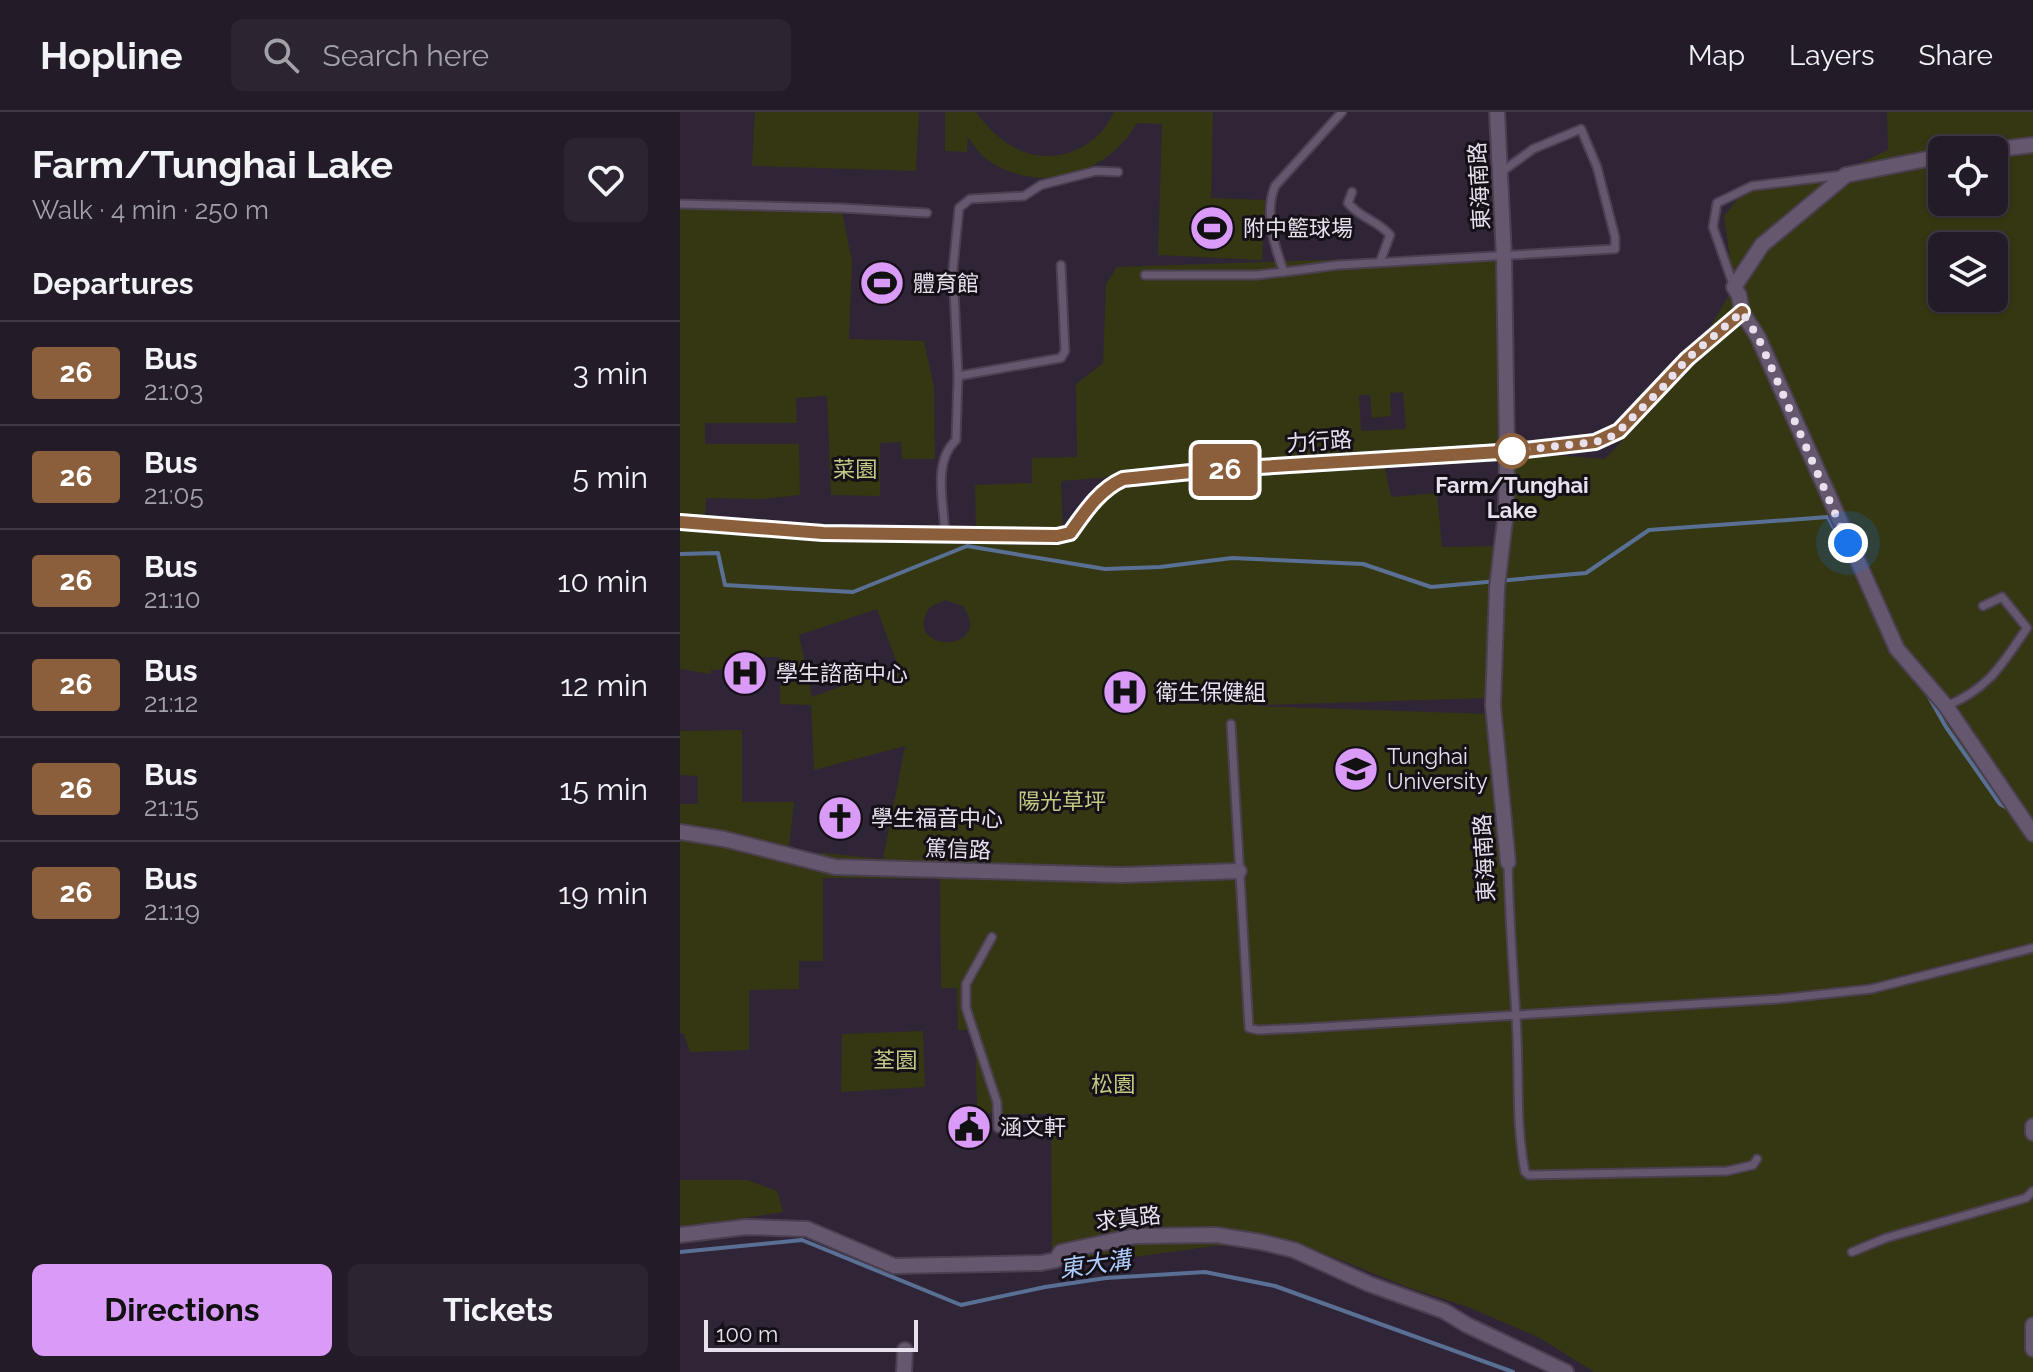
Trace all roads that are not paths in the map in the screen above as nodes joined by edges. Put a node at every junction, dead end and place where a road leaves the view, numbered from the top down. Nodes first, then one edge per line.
1 (1342, 112) edge
2 (1497, 112) edge
3 (2033, 145) edge
4 (2008, 148) edge
5 (1928, 159) edge
6 (1118, 172) dead end
7 (1500, 173) junction
8 (1846, 175) junction
9 (1352, 192) dead end
10 (680, 204) edge
11 (927, 213) dead end
12 (1504, 257) junction
13 (1380, 262) junction
14 (1061, 265) dead end
15 (1284, 272) junction
16 (1145, 275) dead end
17 (1734, 287) junction
18 (1742, 312) junction
19 (958, 376) junction
20 (1507, 452) junction
21 (680, 522) edge
22 (945, 536) junction
23 (1983, 606) dead end
24 (1946, 706) junction
25 (1231, 724) dead end
26 (680, 832) edge
27 (2033, 834) edge
28 (1508, 862) joint
29 (1239, 871) junction
30 (992, 937) dead end
31 (2033, 948) edge
32 (1514, 1015) junction
33 (2033, 1126) edge
34 (998, 1128) dead end
35 (2033, 1133) edge
36 (1757, 1159) dead end
37 (2033, 1191) edge
38 (680, 1235) edge
39 (1852, 1252) dead end
40 (2033, 1325) edge
41 (2033, 1349) edge
42 (905, 1350) dead end
43 (904, 1372) edge
44 (1566, 1372) edge

1 - 15 lane
2 - 7 street, 東海南路
3 - 4 street
5 - 8 street
6 - 19 lane
7 - 12 street, 東海南路
7 - 12 lane
8 - 17 street
8 - 17 lane
9 - 13 lane
10 - 11 lane
12 - 13 lane, 東海南路
12 - 20 street, 東海南路
13 - 15 lane, 東海南路
14 - 19 lane
15 - 16 lane, 東海南路
17 - 18 street
18 - 20 street, 力行路
18 - 24 street
19 - 22 lane
20 - 22 street, 力行路
20 - 28 street, 東海南路
21 - 22 street, 力行路
23 - 24 lane
24 - 27 street
25 - 29 lane
26 - 29 street, 篤信路
28 - 32 lane, 東海南路
29 - 32 lane
30 - 34 lane
31 - 32 lane
32 - 36 lane, 東海南路
33 - 35 street
37 - 39 lane
38 - 44 street, 求真路
40 - 41 street
42 - 43 street

